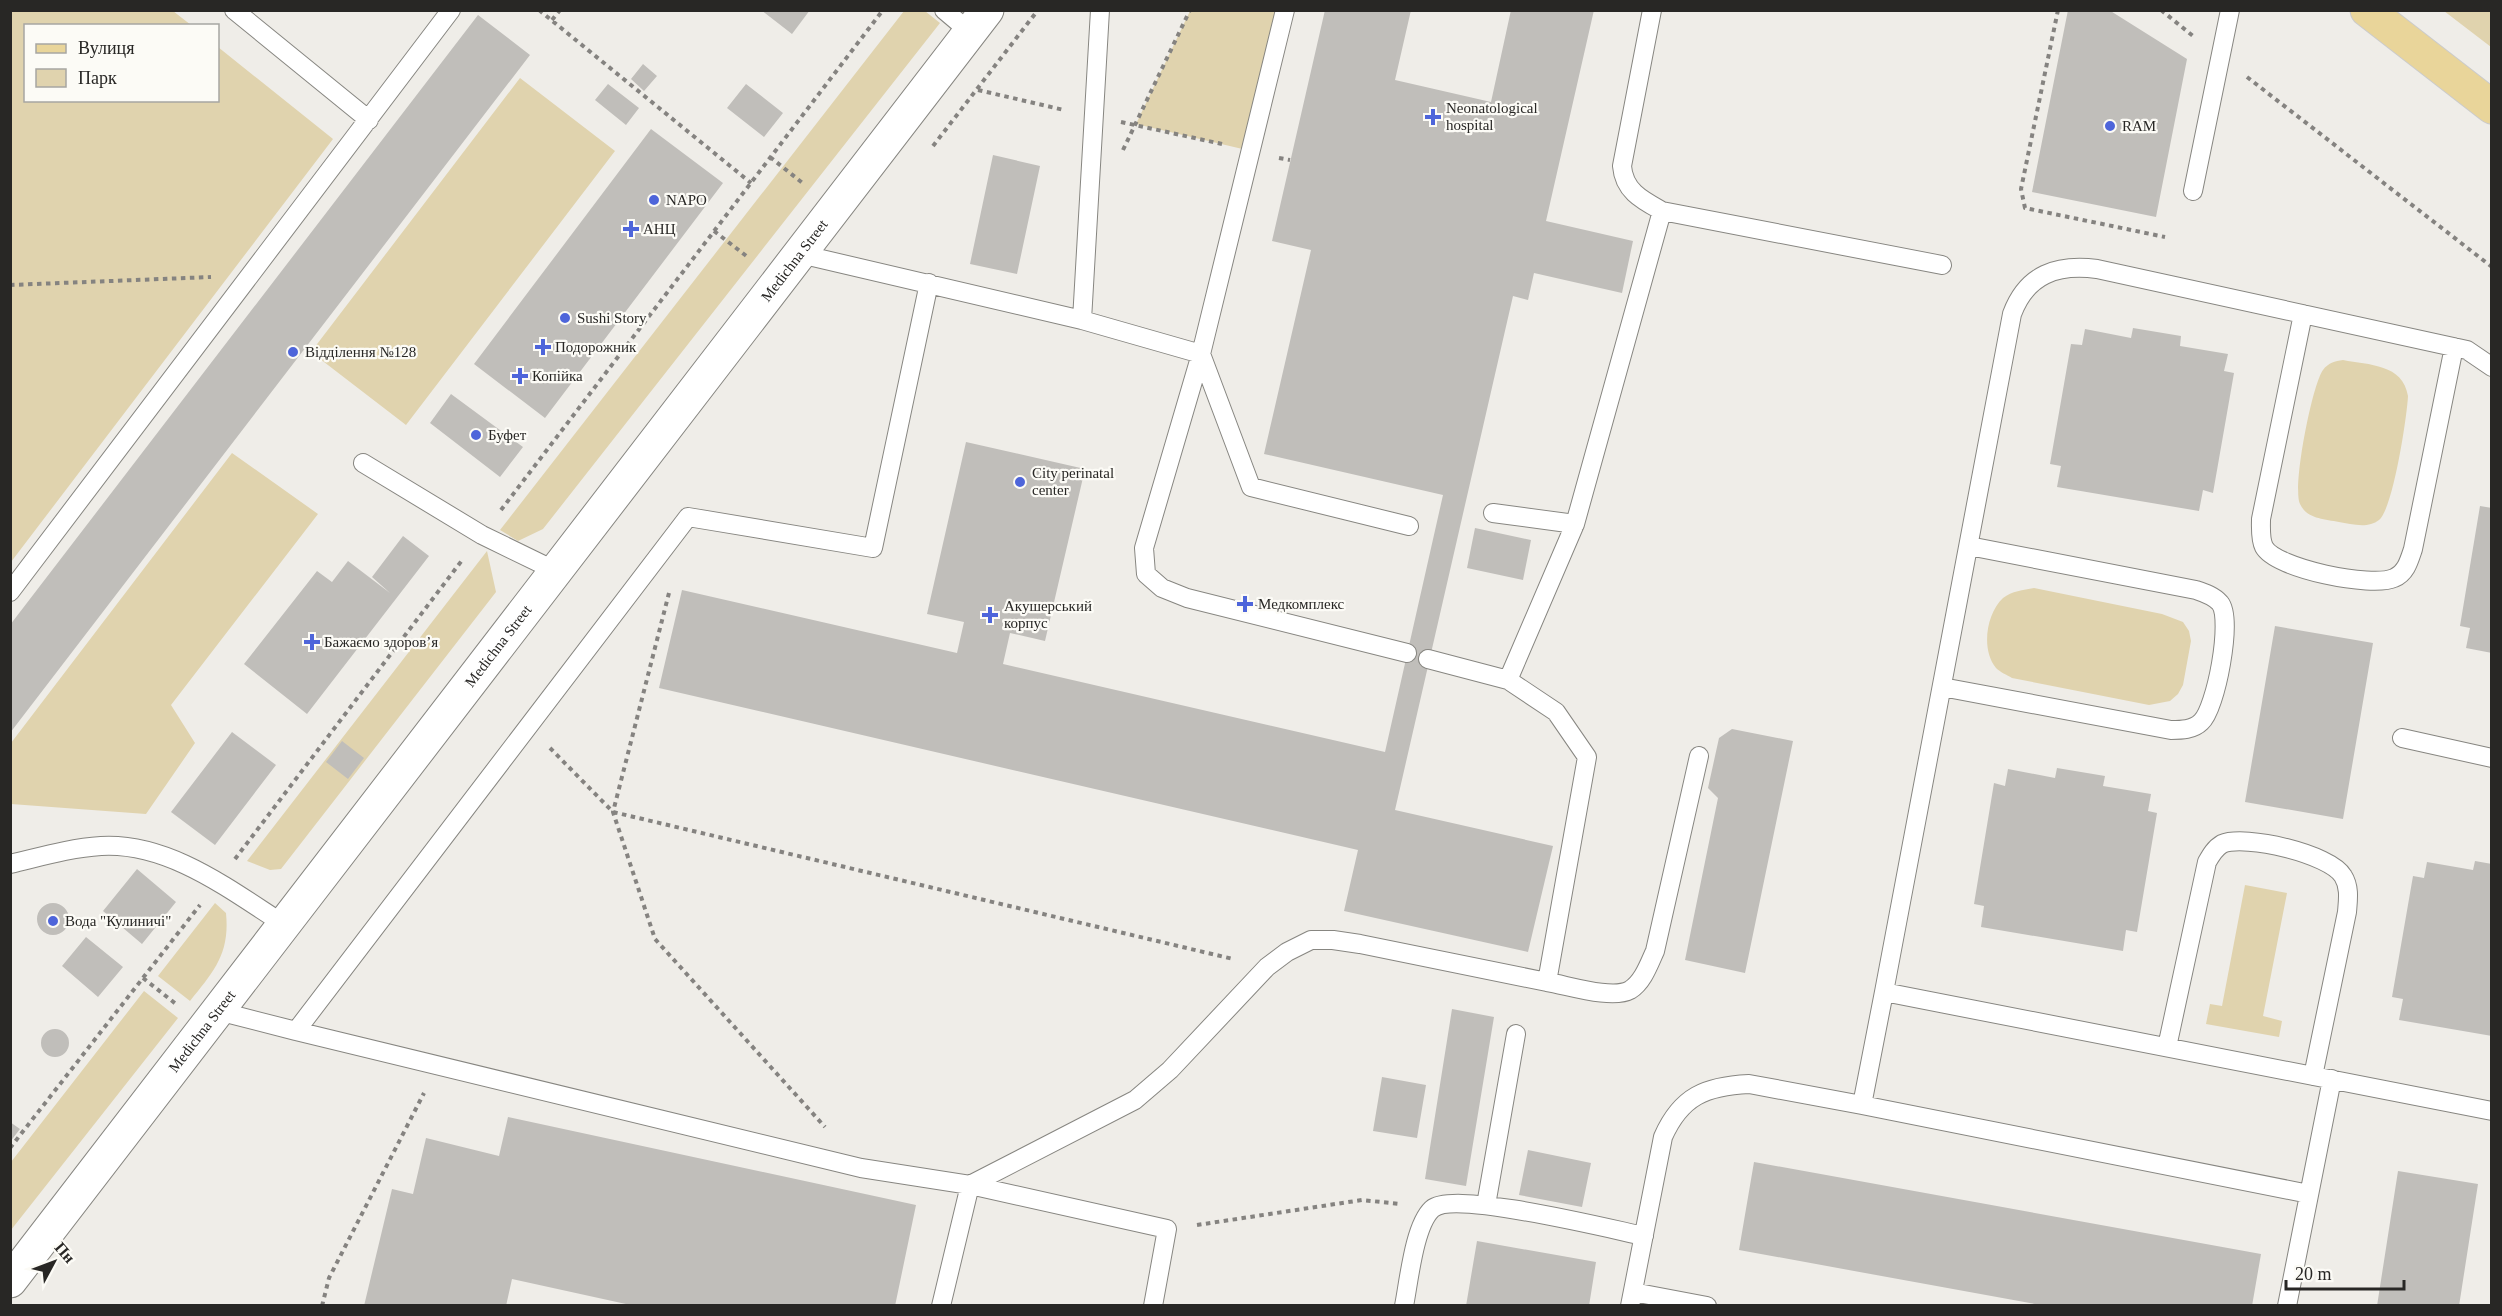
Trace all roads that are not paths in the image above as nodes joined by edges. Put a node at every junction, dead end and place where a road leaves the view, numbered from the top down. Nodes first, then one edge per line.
1 (234, 10) edge
2 (451, 10) edge
3 (944, 10) edge
4 (1100, 10) edge
5 (1285, 10) edge
6 (1652, 10) edge
7 (2230, 10) edge
8 (2367, 10) edge
9 (978, 21) edge
10 (2492, 107) edge
11 (369, 120) junction
12 (2193, 191) dead end
13 (1662, 211) junction
14 (800, 254) junction
15 (1942, 265) dead end
16 (929, 283) junction
17 (2303, 314) junction
18 (1082, 320) junction
19 (2454, 347) junction
20 (1201, 354) junction
21 (2492, 367) edge
22 (363, 463) dead end
23 (1493, 513) dead end
24 (1575, 524) junction
25 (1409, 526) dead end
26 (1969, 546) junction
27 (556, 571) junction
28 (10, 592) edge
29 (1407, 653) dead end
30 (1428, 659) dead end
31 (1508, 680) junction
32 (1942, 687) junction
33 (2402, 738) dead end
34 (1699, 756) dead end
35 (2492, 758) edge
36 (10, 864) edge
37 (285, 925) junction
38 (1547, 982) junction
39 (1884, 992) junction
40 (218, 1011) junction
41 (296, 1031) junction
42 (1516, 1034) dead end
43 (2167, 1047) junction
44 (2313, 1076) junction
45 (2332, 1080) junction
46 (1862, 1105) junction
47 (2492, 1111) edge
48 (970, 1185) junction
49 (2309, 1194) junction
50 (1486, 1205) junction
51 (1644, 1236) junction
52 (10, 1281) edge
53 (1632, 1299) edge
54 (941, 1305) edge
55 (1153, 1305) edge
56 (1404, 1305) edge
57 (1707, 1305) edge
58 (2287, 1305) edge

1 - 11 lane
2 - 11 lane
3 - 9 lane
4 - 18 lane
5 - 20 lane
6 - 13 lane
7 - 12 lane
8 - 10 main road
9 - 14 street, Medichna Street
11 - 28 lane
13 - 15 lane
13 - 24 lane
14 - 16 lane
14 - 27 street, Medichna Street
16 - 18 lane
16 - 41 lane
17 - 19 lane
17 - 19 lane
17 - 26 lane
18 - 20 lane
19 - 21 lane
20 - 25 lane
20 - 29 lane
22 - 27 lane
23 - 24 lane
24 - 31 lane
26 - 32 lane
26 - 32 lane
27 - 37 street, Medichna Street
30 - 31 lane
31 - 38 lane
32 - 39 lane
33 - 35 lane
34 - 38 lane
36 - 37 lane
37 - 40 street, Medichna Street
38 - 48 lane
39 - 43 lane
39 - 46 lane
40 - 41 lane
40 - 52 street, Medichna Street
41 - 48 lane
42 - 50 lane
43 - 44 lane
43 - 44 lane
44 - 45 lane
45 - 47 lane
45 - 49 lane
46 - 49 lane
46 - 51 lane
48 - 54 lane
48 - 55 lane
49 - 58 lane
50 - 51 lane
50 - 56 lane
51 - 53 lane
53 - 57 lane

